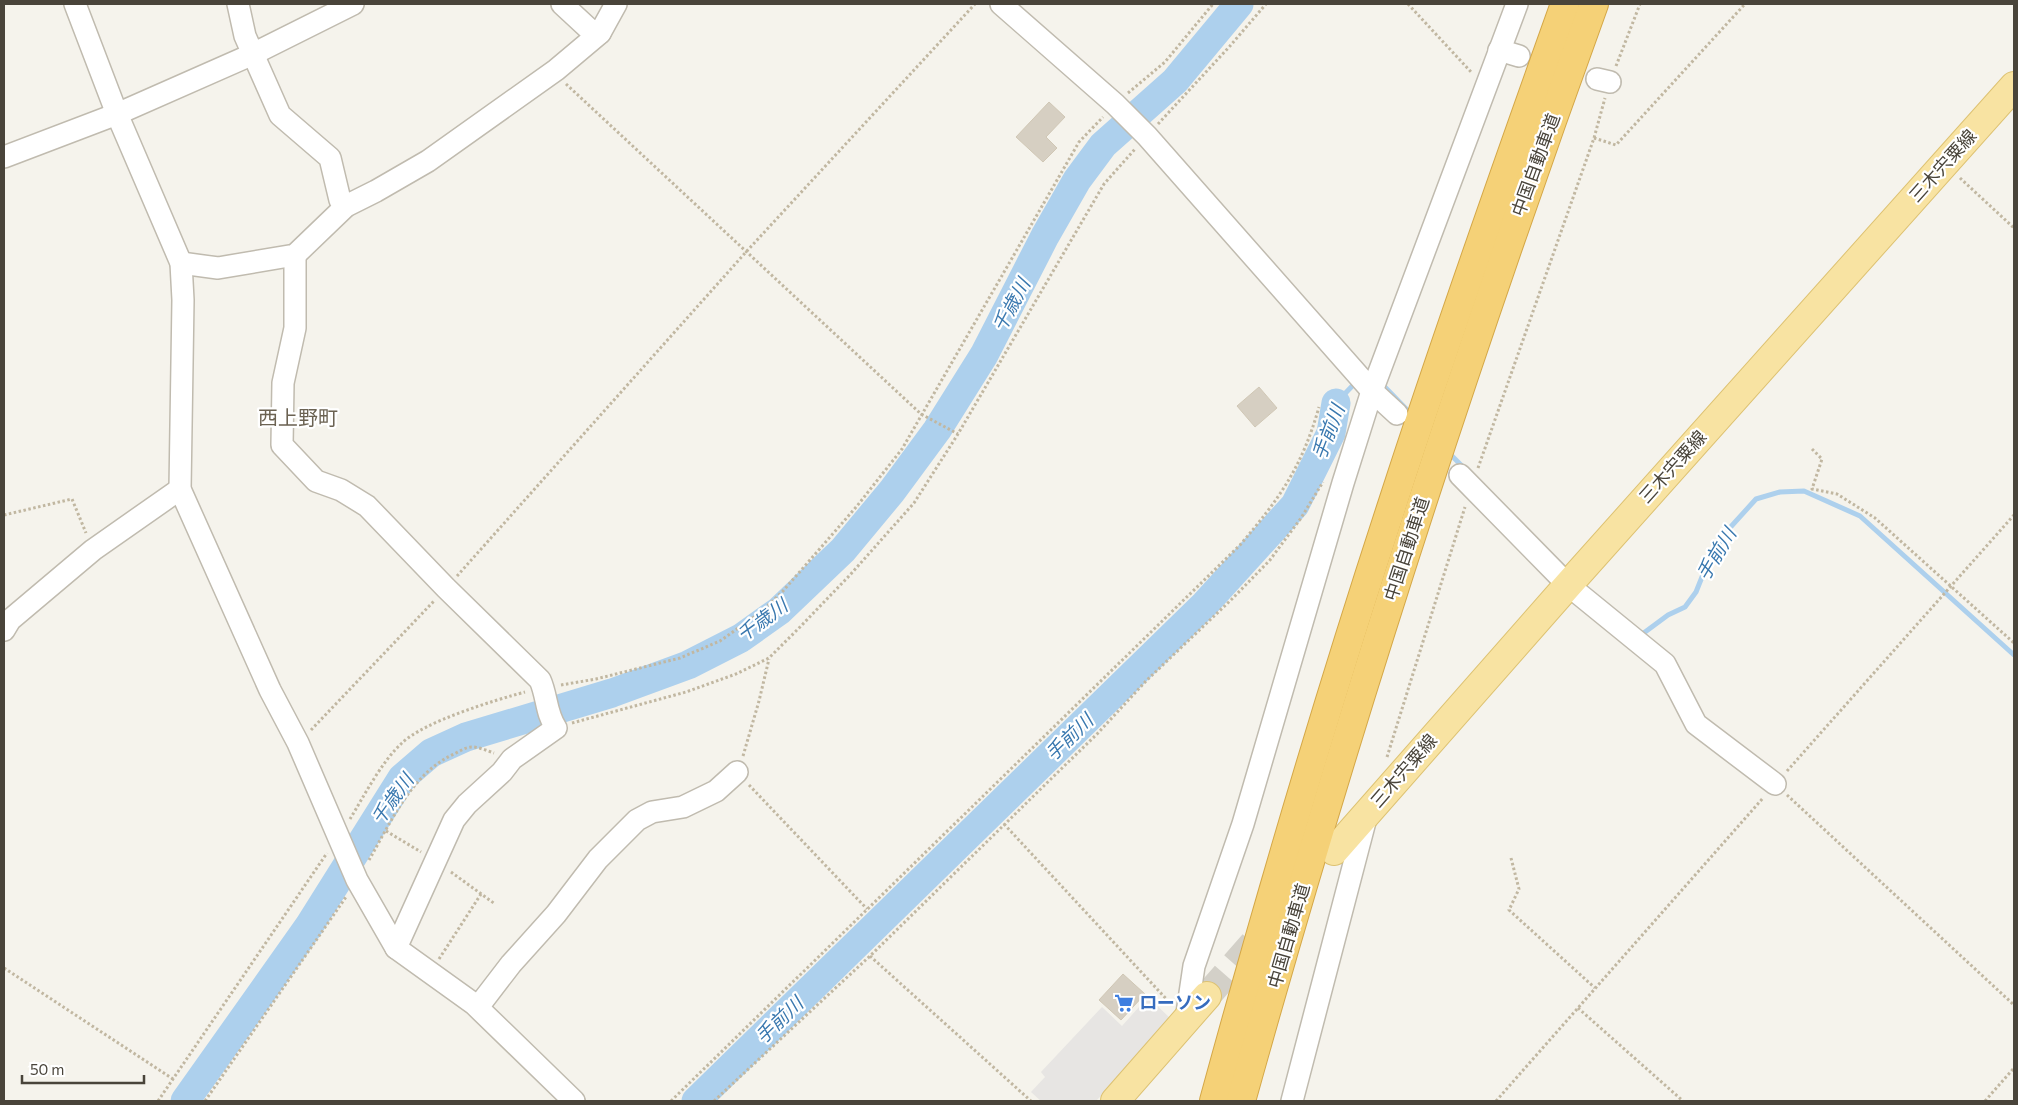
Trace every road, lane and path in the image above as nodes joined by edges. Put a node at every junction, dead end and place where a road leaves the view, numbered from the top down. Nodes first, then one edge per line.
1 (75, 4) edge
2 (238, 4) edge
3 (352, 4) edge
4 (562, 4) edge
5 (616, 4) edge
6 (975, 4) edge
7 (1001, 4) edge
8 (1213, 4) edge
9 (1266, 4) edge
10 (1408, 4) edge
11 (1517, 4) edge
12 (1565, 4) edge
13 (1594, 4) edge
14 (1640, 4) edge
15 (1745, 4) edge
16 (600, 34) junction
17 (253, 54) junction
18 (556, 70) junction
19 (1485, 86) junction
20 (2014, 86) edge
21 (1117, 106) junction
22 (117, 114) junction
23 (1144, 133) junction
24 (1594, 138) junction
25 (4, 157) edge
26 (1945, 164) junction
27 (346, 206) junction
28 (2014, 228) edge
29 (746, 252) junction
30 (295, 255) junction
31 (180, 263) junction
32 (1372, 391) junction
33 (1319, 407) dead end
34 (921, 414) junction
35 (1397, 414) dead end
36 (958, 434) junction
37 (1812, 449) dead end
38 (1326, 477) dead end
39 (1466, 481) junction
40 (180, 489) junction
41 (4, 515) edge
42 (2014, 515) edge
43 (93, 550) junction
44 (1568, 585) junction
45 (1951, 586) junction
46 (446, 588) junction
47 (4, 630) edge
48 (2014, 642) edge
49 (769, 658) junction
50 (545, 691) junction
51 (553, 724) junction
52 (298, 743) junction
53 (512, 759) junction
54 (1384, 766) dead end
55 (737, 772) junction
56 (1776, 784) junction
57 (1368, 812) junction
58 (1004, 824) junction
59 (340, 839) junction
60 (1334, 852) dead end
61 (1511, 858) dead end
62 (355, 875) junction
63 (481, 894) dead end
64 (867, 909) junction
65 (396, 948) junction
66 (870, 956) junction
67 (4, 968) edge
68 (431, 972) junction
69 (1595, 988) junction
70 (1207, 996) tunnel mouth
71 (2014, 1005) edge
72 (478, 1007) junction
73 (1578, 1008) junction
74 (1186, 1020) junction
75 (2014, 1068) edge
76 (173, 1079) junction
77 (158, 1101) edge
78 (205, 1101) edge
79 (574, 1101) edge
80 (671, 1101) edge
81 (714, 1101) edge
82 (1031, 1101) edge
83 (1115, 1101) edge
84 (1214, 1101) edge
85 (1241, 1101) edge
86 (1292, 1101) edge
87 (1496, 1101) edge
88 (1683, 1101) edge
89 (1985, 1101) edge

1 - 22 street
2 - 17 street
3 - 17 street
4 - 16 street
5 - 16 street
6 - 29 path
7 - 21 street
8 - 21 path
9 - 23 path
10 - 19 path
11 - 19 street
12 - 84 highway, 中国自動車道
13 - 85 highway, 中国自動車道
14 - 24 path
15 - 24 path
16 - 18 street
17 - 22 street
17 - 27 street
18 - 27 street
18 - 29 path
19 - 32 street
20 - 26 main road, 三木宍粟線
21 - 23 street
21 - 34 path
22 - 25 street
22 - 31 street
23 - 32 street
23 - 36 path
24 - 39 path
26 - 28 path
26 - 44 main road, 三木宍粟線
27 - 30 street
29 - 34 path
29 - 46 path
30 - 31 street
30 - 46 street
31 - 40 street
32 - 35 street
32 - 74 street
33 - 64 path
34 - 36 path
34 - 50 path
36 - 49 path
37 - 45 path
38 - 58 path
39 - 44 street
39 - 54 path
40 - 43 street
40 - 52 street
41 - 43 path
42 - 45 path
43 - 47 street
44 - 56 street
44 - 57 main road, 三木宍粟線
45 - 48 path
45 - 56 path
46 - 50 street
46 - 52 path
49 - 51 path
49 - 55 path
50 - 51 street
50 - 59 path
51 - 53 street
52 - 59 street
53 - 62 path
53 - 65 street
55 - 64 path
55 - 72 street
56 - 69 path
56 - 71 path
57 - 60 main road, 三木宍粟線
57 - 86 street
58 - 66 path
58 - 74 path
59 - 62 street
59 - 76 path
61 - 69 path
62 - 65 street
62 - 78 path
63 - 68 path
64 - 80 path
65 - 68 street
66 - 81 path
66 - 82 path
67 - 76 path
68 - 72 street
69 - 73 path
70 - 74 main road
72 - 79 street
73 - 87 path
73 - 88 path
74 - 83 main road
75 - 89 path
76 - 77 path

